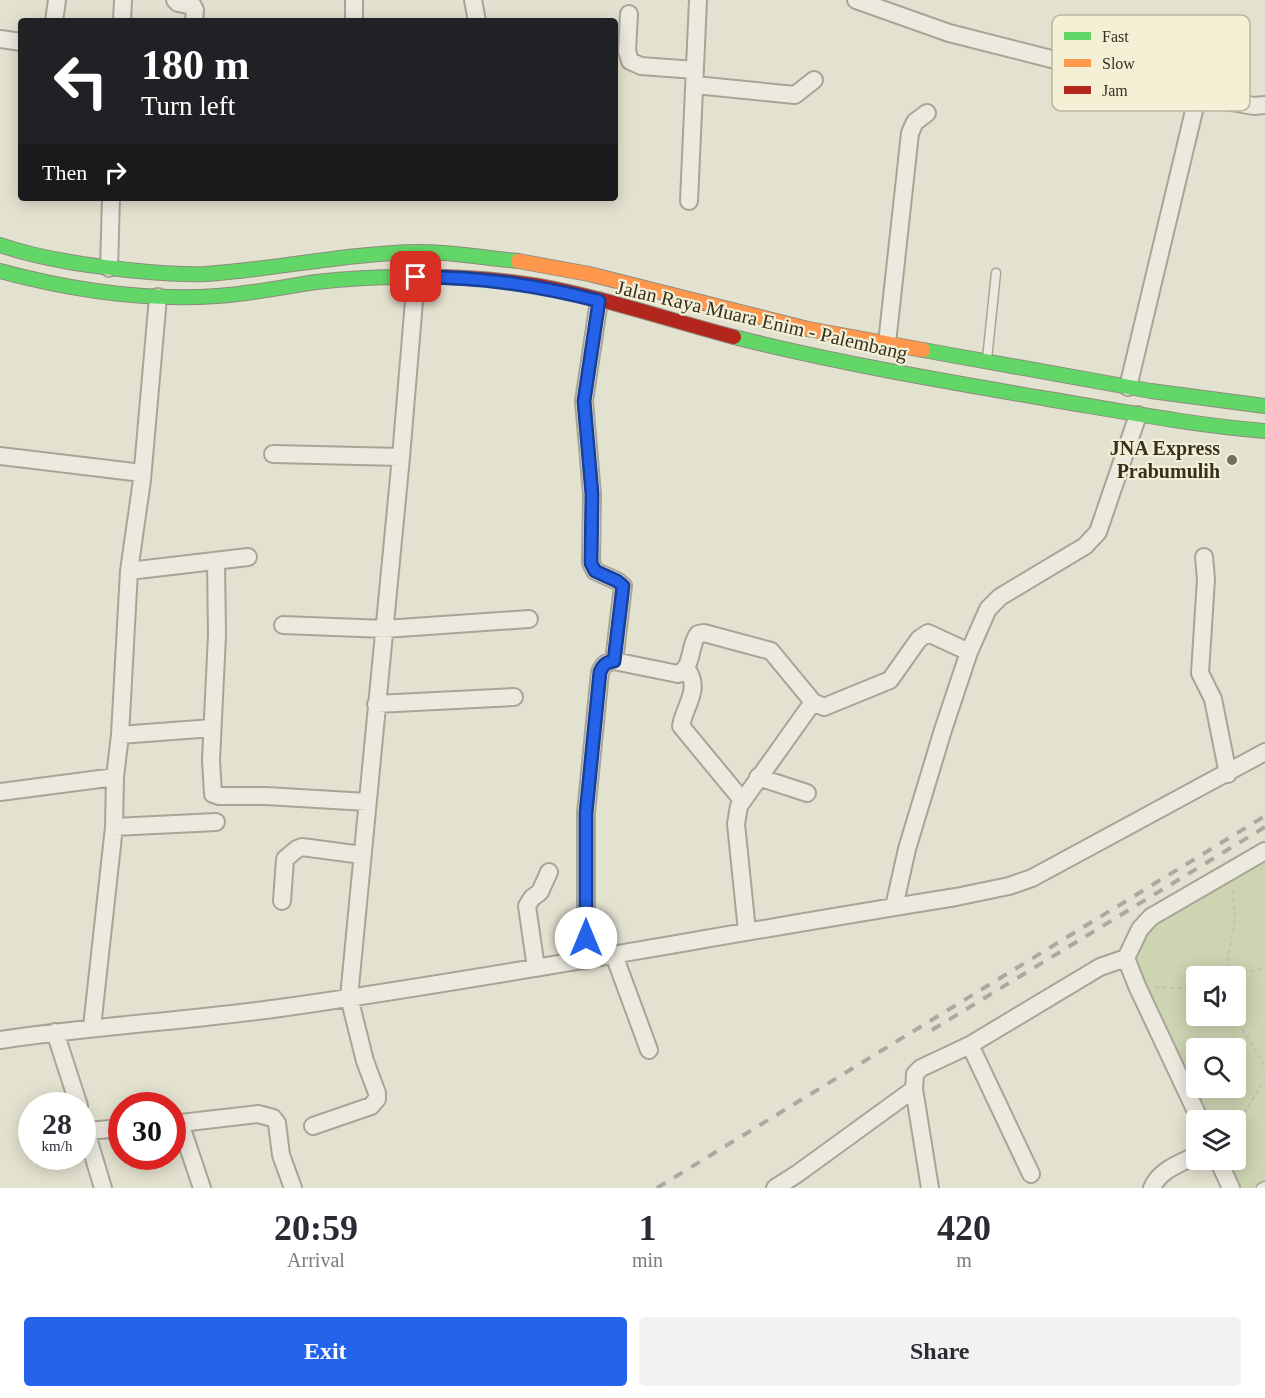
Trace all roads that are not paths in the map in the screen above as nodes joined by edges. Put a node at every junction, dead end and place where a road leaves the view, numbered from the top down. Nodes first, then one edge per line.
1 (57, 0) edge
2 (123, 0) edge
3 (175, 0) edge
4 (354, 0) edge
5 (474, 0) edge
6 (698, 0) edge
7 (858, 0) edge
8 (629, 14) dead end
9 (54, 18) edge
10 (122, 18) edge
11 (194, 18) edge
12 (354, 18) edge
13 (477, 18) edge
14 (0, 39) edge
15 (18, 42) edge
16 (1052, 58) edge
17 (695, 77) junction
18 (814, 80) dead end
19 (1250, 105) edge
20 (1265, 105) edge
21 (1194, 111) edge
22 (927, 113) dead end
23 (111, 201) edge
24 (689, 201) dead end
25 (0, 245) edge
26 (109, 268) junction
27 (0, 271) edge
28 (996, 273) dead end
29 (416, 277) junction
30 (158, 297) junction
31 (599, 301) junction
32 (886, 343) junction
33 (987, 363) junction
34 (1042, 372) junction
35 (1074, 377) junction
36 (1128, 387) junction
37 (1038, 398) junction
38 (1072, 404) junction
39 (1265, 405) edge
40 (1138, 415) junction
41 (1265, 431) edge
42 (273, 454) dead end
43 (0, 456) edge
44 (401, 457) junction
45 (142, 474) junction
46 (248, 557) dead end
47 (1204, 557) dead end
48 (216, 561) junction
49 (129, 571) junction
50 (529, 619) dead end
51 (283, 625) dead end
52 (385, 630) junction
53 (969, 652) junction
54 (614, 661) junction
55 (686, 668) junction
56 (514, 697) dead end
57 (813, 702) junction
58 (376, 704) junction
59 (212, 728) junction
60 (120, 735) junction
61 (1265, 752) edge
62 (1228, 774) junction
63 (115, 777) junction
64 (758, 777) junction
65 (0, 792) edge
66 (807, 793) dead end
67 (742, 800) junction
68 (367, 802) junction
69 (216, 822) dead end
70 (114, 827) junction
71 (1265, 851) edge
72 (362, 855) junction
73 (549, 872) dead end
74 (282, 901) dead end
75 (894, 907) junction
76 (747, 931) junction
77 (614, 955) junction
78 (1126, 958) junction
79 (586, 960) junction
80 (536, 968) junction
81 (349, 997) junction
82 (92, 1027) junction
83 (55, 1032) junction
84 (0, 1040) edge
85 (970, 1045) junction
86 (649, 1050) dead end
87 (914, 1089) junction
88 (74, 1092) edge
89 (1195, 1110) edge
90 (186, 1122) edge
91 (313, 1126) dead end
92 (186, 1148) edge
93 (1186, 1161) edge
94 (96, 1163) edge
95 (1223, 1170) edge
96 (1031, 1174) dead end
97 (1265, 1185) edge
98 (103, 1188) edge
99 (202, 1188) edge
100 (293, 1188) edge
101 (775, 1188) edge
102 (930, 1188) edge
103 (1152, 1188) edge
104 (1231, 1188) edge
105 (1261, 1188) edge

1 - 9 street
2 - 10 street
3 - 11 street
4 - 12 street
5 - 13 street
6 - 17 street
7 - 16 street
8 - 17 street
14 - 15 street
17 - 18 street
17 - 24 street
19 - 20 street
21 - 36 street
22 - 32 street
23 - 26 street
25 - 26 main road, Jalan Raya Muara Enim - Palembang
26 - 32 main road, Jalan Raya Muara Enim - Palembang
27 - 30 main road, Jalan Raya Muara Enim - Palembang
28 - 33 lane
29 - 30 main road, Jalan Raya Muara Enim - Palembang
29 - 31 main road, Jalan Raya Muara Enim - Palembang
29 - 44 street
30 - 45 street
31 - 37 main road, Jalan Raya Muara Enim - Palembang
31 - 54 street
32 - 33 main road, Jalan Raya Muara Enim - Palembang
33 - 34 main road, Jalan Raya Muara Enim - Palembang
34 - 35 main road, Jalan Raya Muara Enim - Palembang
34 - 37 main road
35 - 36 main road, Jalan Raya Muara Enim - Palembang
35 - 38 main road
36 - 39 main road, Jalan Raya Muara Enim - Palembang
37 - 38 main road, Jalan Raya Muara Enim - Palembang
38 - 40 main road, Jalan Raya Muara Enim - Palembang
40 - 41 main road, Jalan Raya Muara Enim - Palembang
40 - 53 street
42 - 44 street
43 - 45 street
44 - 52 street
45 - 49 street
46 - 48 street
47 - 62 street
48 - 49 street
48 - 59 street
49 - 60 street
50 - 52 street
51 - 52 street
52 - 58 street
53 - 57 street
53 - 75 street
54 - 55 street
54 - 79 street
55 - 57 street
55 - 67 street
56 - 58 street
57 - 64 street
58 - 68 street
59 - 60 street
59 - 68 street
60 - 63 street
61 - 62 street
62 - 75 street
63 - 65 street
63 - 70 street
64 - 66 street
64 - 67 street
67 - 76 street
68 - 72 street
69 - 70 street
70 - 82 street
71 - 78 street
72 - 74 street
72 - 81 street
73 - 80 street
75 - 76 street
76 - 77 street
77 - 79 street
77 - 86 street
78 - 85 street
78 - 89 street
79 - 80 street
80 - 81 street
81 - 82 street
81 - 91 street
82 - 83 street
83 - 84 street
83 - 88 street
85 - 87 street
85 - 96 street
87 - 101 street
87 - 102 street
90 - 100 street
92 - 99 street
93 - 103 street
94 - 98 street
95 - 104 street
97 - 105 lane

